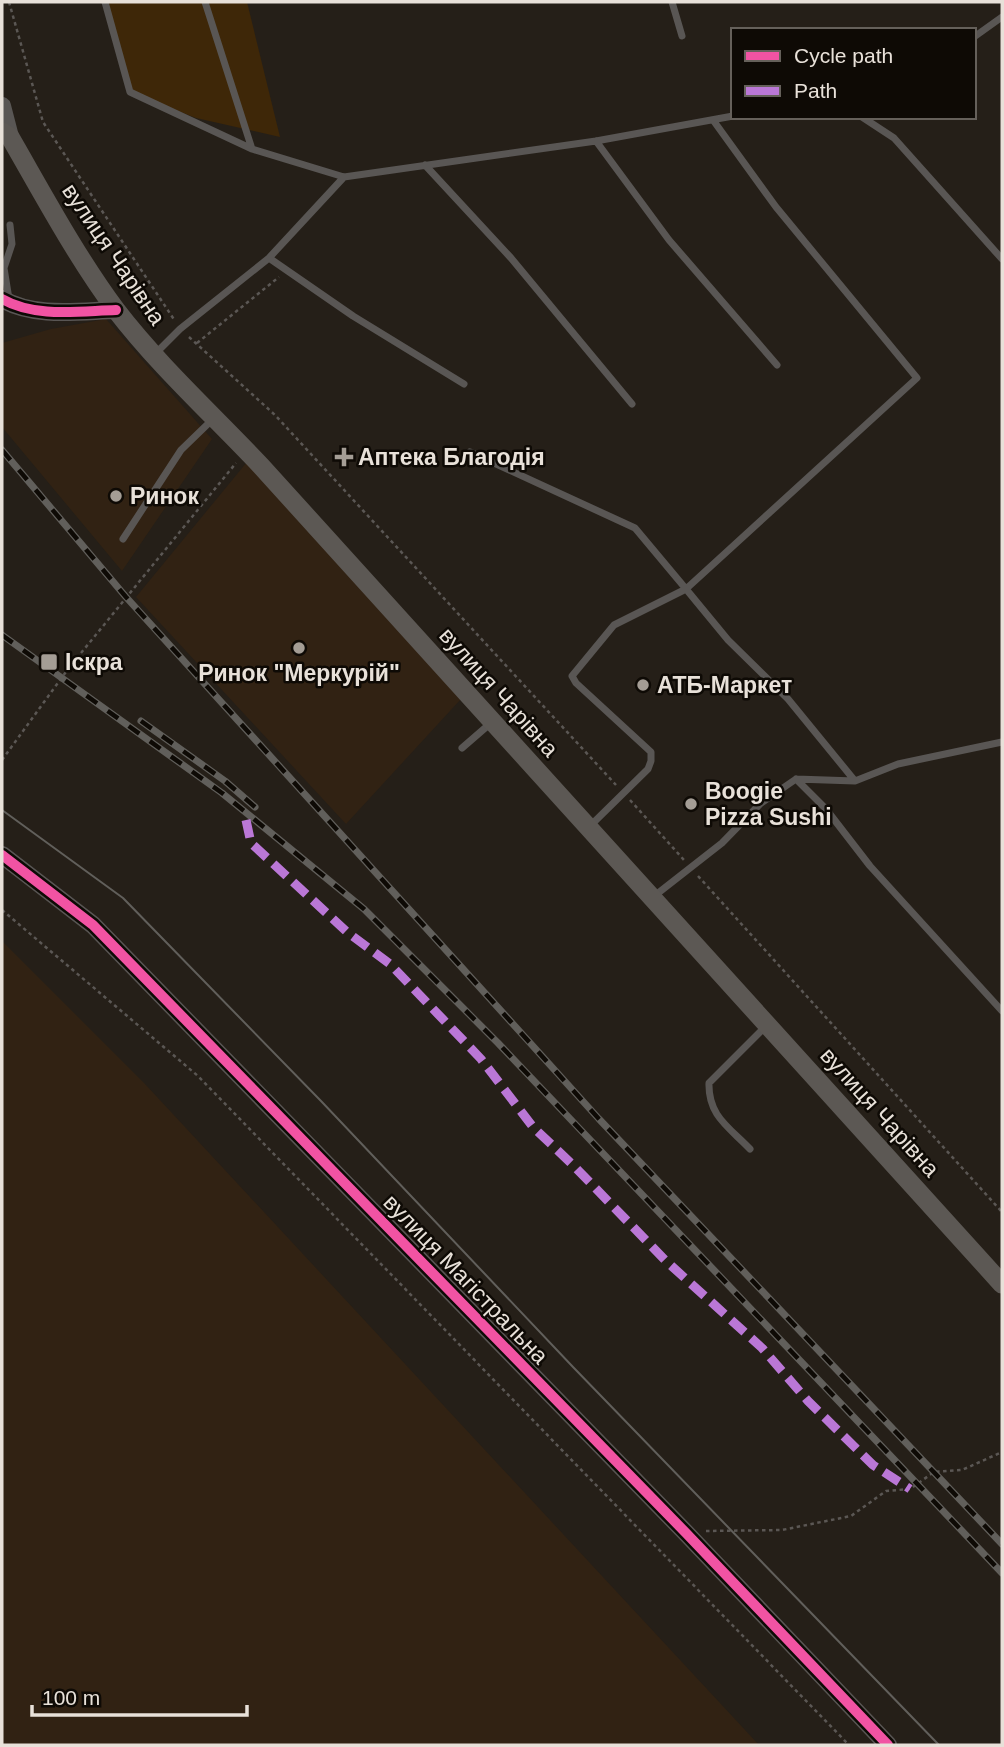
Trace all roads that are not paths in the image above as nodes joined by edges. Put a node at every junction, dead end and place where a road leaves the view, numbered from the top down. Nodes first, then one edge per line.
1 (106, 2) edge
2 (205, 2) edge
3 (672, 2) edge
4 (1002, 17) edge
5 (682, 36) dead end
6 (976, 36) edge
7 (2, 106) edge
8 (731, 116) edge
9 (865, 119) edge
10 (713, 120) junction
11 (6, 135) edge
12 (597, 141) junction
13 (252, 149) junction
14 (425, 165) junction
15 (344, 177) junction
16 (10, 225) dead end
17 (269, 258) junction
18 (1002, 259) edge
19 (3, 268) edge
20 (6, 301) edge
21 (116, 310) junction
22 (154, 355) junction
23 (777, 365) dead end
24 (464, 384) dead end
25 (632, 404) dead end
26 (214, 417) junction
27 (470, 453) dead end
28 (123, 539) dead end
29 (685, 589) junction
30 (492, 722) junction
31 (1002, 743) edge
32 (462, 748) dead end
33 (796, 779) junction
34 (855, 781) junction
35 (588, 828) junction
36 (2, 855) edge
37 (652, 898) junction
38 (1002, 1011) edge
39 (767, 1024) junction
40 (750, 1149) dead end
41 (1002, 1284) edge
42 (888, 1745) edge

1 - 13 lane
2 - 13 lane
3 - 5 lane
4 - 6 lane
7 - 11 street, вулиця Чарівна
8 - 10 lane
9 - 18 lane
10 - 12 lane
10 - 29 lane
11 - 21 main road, вулиця Чарівна
12 - 14 lane
12 - 23 lane
13 - 15 lane
14 - 15 lane
14 - 25 lane
15 - 17 lane
16 - 19 lane
17 - 22 lane
17 - 24 lane
19 - 20 lane
20 - 21 street
21 - 22 main road, вулиця Чарівна
22 - 26 main road, вулиця Чарівна
26 - 28 lane
26 - 30 main road, вулиця Чарівна
27 - 29 lane
29 - 34 lane
29 - 35 lane
30 - 32 lane
30 - 35 main road, вулиця Чарівна
31 - 34 lane
33 - 34 lane
33 - 37 lane
33 - 38 lane
35 - 37 main road, вулиця Чарівна
36 - 42 street, вулиця Магістральна
37 - 39 main road, вулиця Чарівна
39 - 40 lane
39 - 41 main road, вулиця Чарівна

